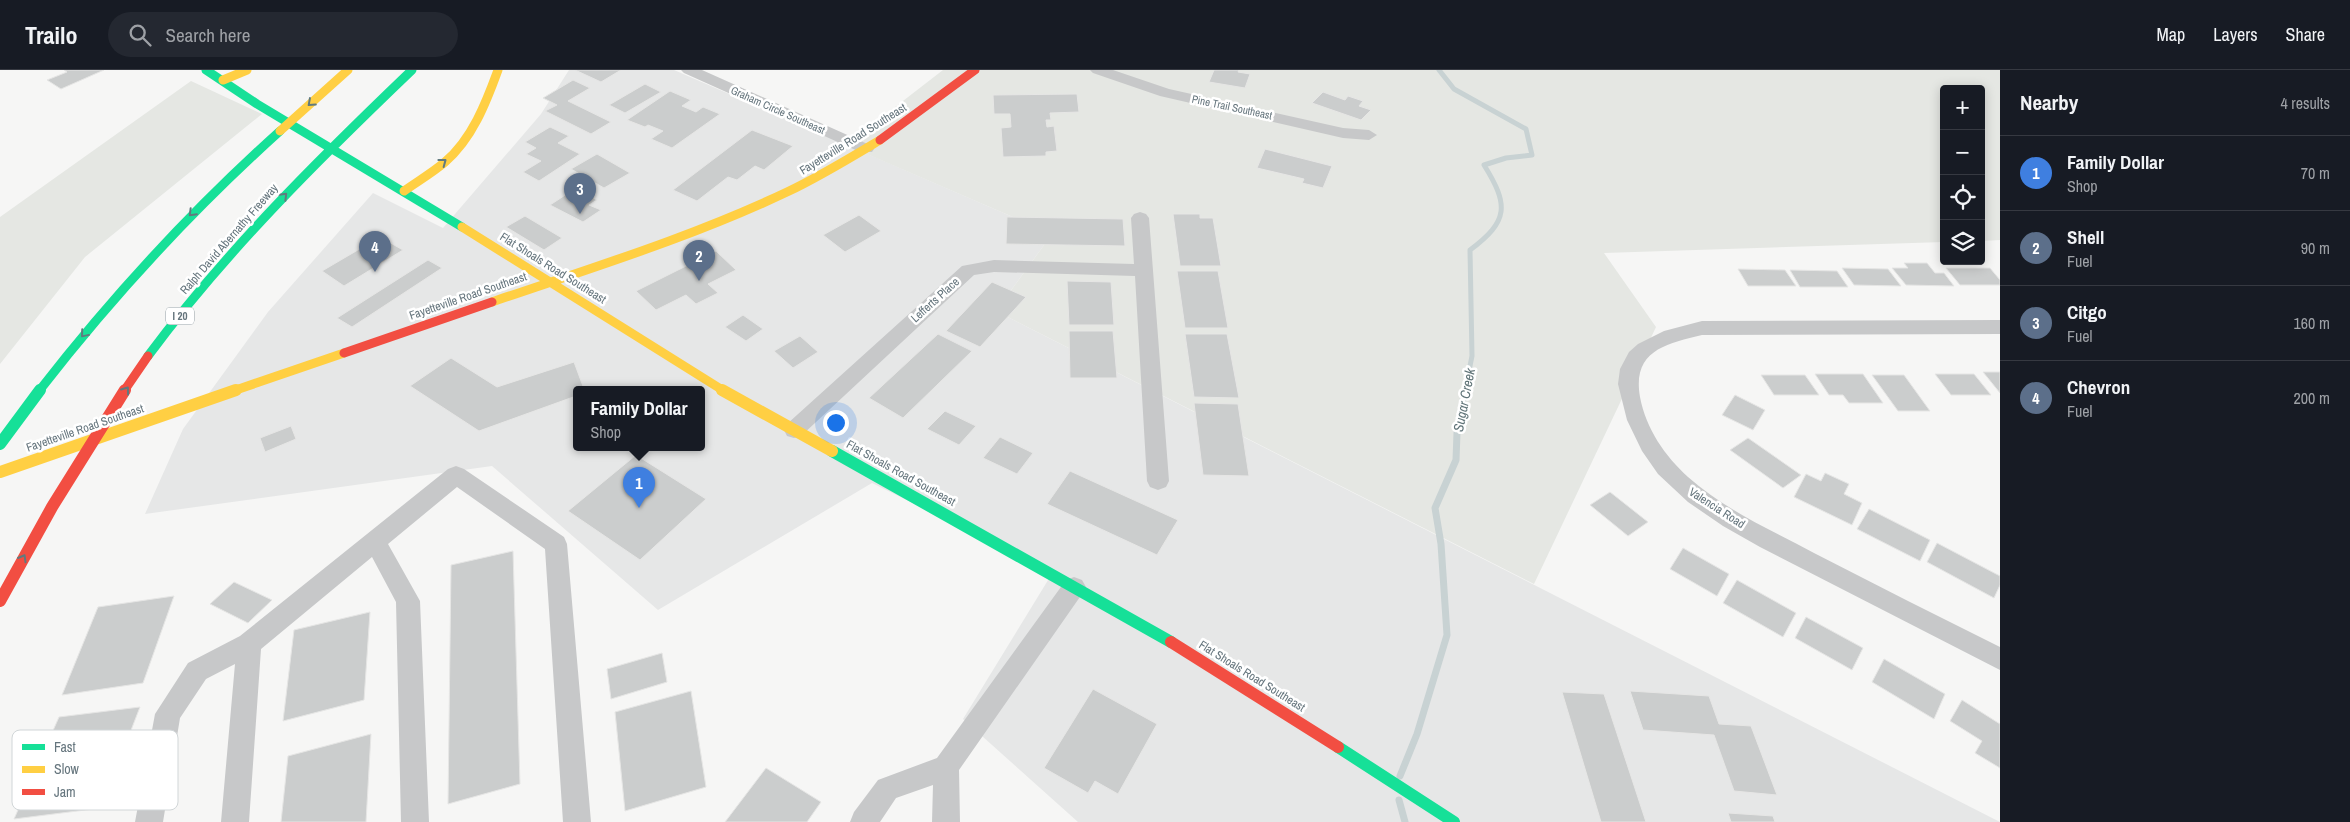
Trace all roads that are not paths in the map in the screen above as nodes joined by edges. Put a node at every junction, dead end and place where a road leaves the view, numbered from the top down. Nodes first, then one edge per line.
1 (206, 70) edge
2 (248, 70) edge
3 (348, 70) edge
4 (412, 70) edge
5 (498, 70) edge
6 (689, 70) edge
7 (975, 70) edge
8 (1098, 70) edge
9 (223, 80) junction
10 (1369, 135) dead end
11 (866, 149) junction
12 (404, 191) junction
13 (1140, 218) dead end
14 (1144, 270) junction
15 (551, 283) junction
16 (2000, 327) edge
17 (794, 430) junction
18 (0, 444) edge
19 (0, 472) edge
20 (1158, 481) dead end
21 (374, 540) junction
22 (1074, 587) junction
23 (0, 601) edge
24 (249, 644) junction
25 (2000, 659) edge
26 (165, 730) edge
27 (946, 766) junction
28 (235, 822) edge
29 (415, 822) edge
30 (577, 822) edge
31 (864, 822) edge
32 (946, 822) edge
33 (1454, 822) edge

1 - 9 main road, Flat Shoals Road Southeast
2 - 9 main road
3 -> 18 main road
23 -> 4 main road, Ralph David Abernathy Freeway / I 20
12 -> 5 main road
6 - 11 street, Graham Circle Southeast
7 - 11 main road, Fayetteville Road Southeast
8 - 10 street, Pine Trail Southeast
9 - 12 main road, Flat Shoals Road Southeast
11 - 15 main road, Fayetteville Road Southeast
12 - 15 main road, Flat Shoals Road Southeast
13 - 14 street
14 - 17 street, Lefferts Place
14 - 20 street
15 - 17 main road, Flat Shoals Road Southeast
15 - 19 main road, Fayetteville Road Southeast
16 - 25 street, Valencia Road
17 - 22 main road, Flat Shoals Road Southeast
21 - 24 street
21 - 29 street
21 - 30 street
22 - 27 street
22 - 33 main road, Flat Shoals Road Southeast
24 - 26 street
24 - 28 street
27 - 31 street
27 - 32 street

